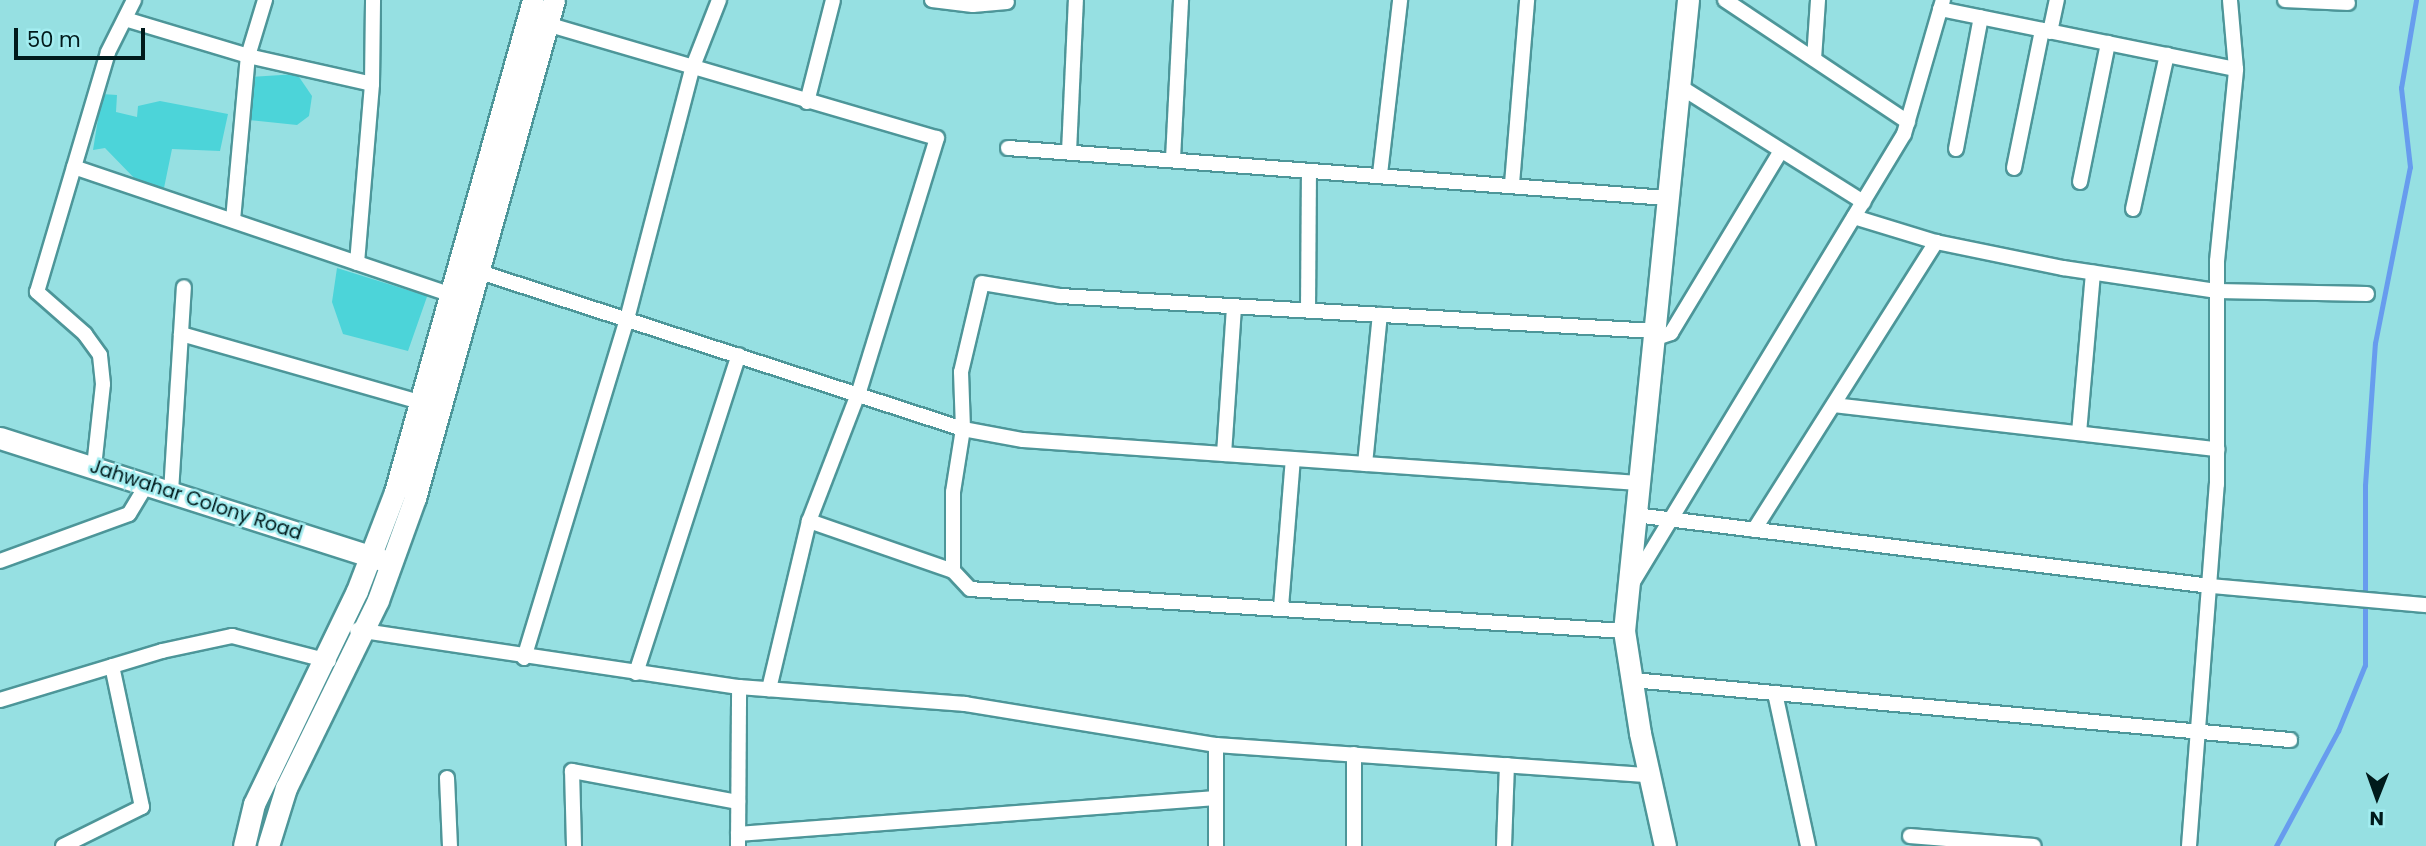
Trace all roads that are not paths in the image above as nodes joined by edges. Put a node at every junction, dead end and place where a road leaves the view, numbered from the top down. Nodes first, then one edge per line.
1 (134, 0) edge
2 (265, 0) edge
3 (373, 0) edge
4 (533, 0) edge
5 (554, 0) edge
6 (719, 0) edge
7 (833, 0) edge
8 (932, 0) edge
9 (1076, 0) edge
10 (1181, 0) edge
11 (1400, 0) edge
12 (1527, 0) edge
13 (1688, 0) edge
14 (1725, 0) edge
15 (1818, 0) edge
16 (2057, 0) edge
17 (2230, 0) edge
18 (2285, 0) edge
19 (1007, 2) dead end
20 (2348, 3) dead end
21 (1942, 5) edge
22 (1982, 17) junction
23 (125, 19) junction
24 (550, 25) junction
25 (2046, 31) junction
26 (2108, 43) junction
27 (248, 55) junction
28 (2167, 55) junction
29 (1814, 59) junction
30 (692, 69) junction
31 (2236, 69) junction
32 (372, 84) junction
33 (1679, 86) junction
34 (807, 103) junction
35 (1908, 122) junction
36 (1008, 148) dead end
37 (1956, 149) dead end
38 (1069, 152) junction
39 (1780, 152) junction
40 (1173, 159) junction
41 (74, 167) junction
42 (2014, 168) dead end
43 (1309, 173) junction
44 (1380, 174) junction
45 (2080, 182) dead end
46 (1512, 184) junction
47 (1667, 198) junction
48 (1863, 202) junction
49 (2133, 209) dead end
50 (1854, 217) junction
51 (233, 220) junction
52 (1936, 242) junction
53 (357, 263) junction
54 (480, 272) junction
55 (2093, 273) junction
56 (184, 287) dead end
57 (2217, 291) junction
58 (450, 294) junction
59 (2367, 294) dead end
60 (1234, 306) junction
61 (1308, 310) junction
62 (1380, 314) junction
63 (626, 319) junction
64 (181, 334) junction
65 (1653, 335) junction
66 (739, 355) junction
67 (858, 394) junction
68 (420, 402) junction
69 (1833, 405) junction
70 (963, 429) junction
71 (2079, 433) junction
72 (0, 438) edge
73 (2217, 449) junction
74 (1224, 454) junction
75 (1293, 459) junction
76 (1365, 464) junction
77 (94, 467) junction
78 (1639, 483) junction
79 (147, 484) junction
80 (171, 492) junction
81 (1636, 515) junction
82 (1670, 520) junction
83 (809, 521) junction
84 (1754, 530) junction
85 (370, 556) junction
86 (0, 561) edge
87 (392, 563) junction
88 (953, 571) junction
89 (2210, 586) junction
90 (1628, 590) junction
91 (2426, 605) edge
92 (1281, 607) junction
93 (340, 627) junction
94 (363, 630) junction
95 (1624, 631) junction
96 (524, 657) junction
97 (324, 659) junction
98 (112, 666) junction
99 (345, 666) junction
100 (636, 673) junction
101 (1632, 680) junction
102 (739, 687) junction
103 (769, 689) junction
104 (1775, 693) junction
105 (0, 701) edge
106 (2200, 731) junction
107 (2290, 740) dead end
108 (1216, 744) junction
109 (1354, 754) junction
110 (1507, 765) junction
111 (1649, 775) junction
112 (447, 778) dead end
113 (1216, 798) junction
114 (738, 802) junction
115 (1909, 836) dead end
116 (738, 840) edge
117 (63, 846) edge
118 (244, 846) edge
119 (268, 846) edge
120 (450, 846) edge
121 (574, 846) edge
122 (1216, 846) edge
123 (1354, 846) edge
124 (1504, 846) edge
125 (1665, 846) edge
126 (1808, 846) edge
127 (2034, 846) edge
128 (2189, 846) edge

1 - 23 street
2 - 27 street
3 - 32 street
4 - 58 main road
5 - 24 main road
6 - 30 street
7 - 34 street
8 - 19 street
9 - 38 street
10 - 40 street
11 - 44 street
12 - 46 street
13 - 33 main road
14 - 29 street
15 - 29 street
16 - 25 street
17 - 31 street
18 - 20 street
21 - 22 street
21 - 35 street
22 - 25 street
22 - 37 street
23 - 27 street
23 - 41 street
24 - 30 street
24 - 54 main road
25 - 26 street
25 - 42 street
26 - 28 street
26 - 45 street
27 - 32 street
27 - 51 street
28 - 31 street
28 - 49 street
29 - 35 street
30 - 34 street
30 - 63 street
31 - 57 street
32 - 53 street
33 - 39 street
33 - 47 main road
34 - 67 street
35 - 48 street
36 - 38 street
38 - 40 street
39 - 48 street
39 - 65 street
40 - 43 street
41 - 51 street
41 - 77 street
43 - 44 street
43 - 61 street
44 - 46 street
46 - 47 street
47 - 65 main road
48 - 50 street
50 - 52 street
50 - 82 street
51 - 53 street
52 - 55 street
52 - 69 street
53 - 58 street
54 - 63 street
54 - 87 main road
55 - 57 street
55 - 71 street
56 - 64 street
57 - 59 street
57 - 73 street
58 - 68 main road
60 - 61 street
60 - 70 street
60 - 74 street
61 - 62 street
62 - 65 street
62 - 76 street
63 - 66 street
63 - 96 street
64 - 68 street
64 - 80 street
65 - 78 main road
66 - 67 street
66 - 100 street
67 - 70 street
67 - 83 street
68 - 85 main road
69 - 71 street
69 - 84 street
70 - 74 street
70 - 88 street
71 - 73 street
72 - 77 main road, Jahwahar Colony Road
73 - 89 street
74 - 75 street
75 - 76 street
75 - 92 street
76 - 78 street
77 - 79 main road, Jahwahar Colony Road
78 - 81 main road
79 - 80 main road, Jahwahar Colony Road
79 - 86 street
80 - 85 main road, Jahwahar Colony Road
81 - 82 street
81 - 90 main road
82 - 84 street
82 - 90 street
83 - 88 street
83 - 103 street
84 - 89 street
85 - 87 main road, Jahwahar Colony Road
85 - 93 main road
87 - 94 main road
88 - 92 street
89 - 91 street
89 - 106 street
90 - 95 main road
92 - 95 street
93 - 94 street
93 - 97 main road
94 - 96 street
94 - 99 main road
95 - 101 main road
96 - 100 street
97 - 98 street
97 - 99 street
97 - 118 main road
98 - 105 street
98 - 117 street
99 - 119 main road
100 - 102 street
101 - 104 street
101 - 111 main road
102 - 103 street
102 - 114 street
103 - 108 street
104 - 106 street
104 - 126 street
106 - 107 street
106 - 128 street
108 - 109 street
108 - 113 street
109 - 110 street
109 - 123 street
110 - 111 street
110 - 124 street
111 - 125 main road
112 - 120 street
113 - 116 street
113 - 122 street
114 - 116 street
114 - 121 street
115 - 127 street

